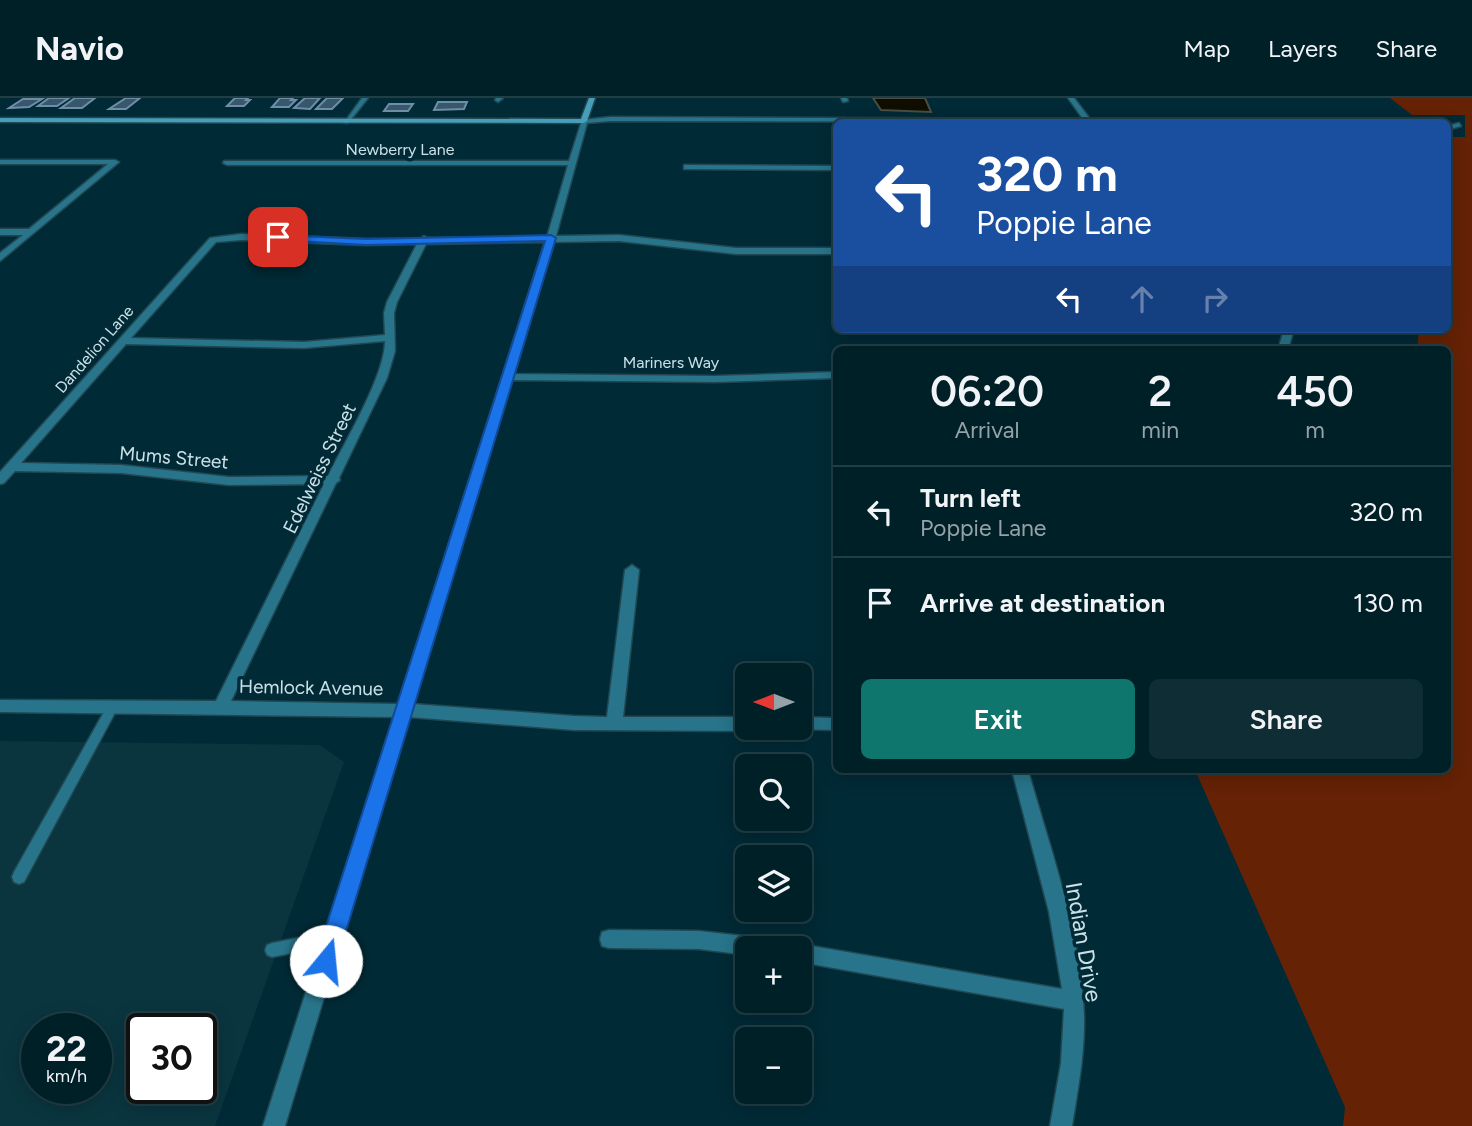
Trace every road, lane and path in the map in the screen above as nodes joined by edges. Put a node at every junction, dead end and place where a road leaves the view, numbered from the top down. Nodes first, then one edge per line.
1 (365, 98) edge
2 (592, 98) edge
3 (1071, 98) edge
4 (1087, 119) edge
5 (0, 120) edge
6 (833, 120) edge
7 (346, 121) junction
8 (584, 121) junction
9 (833, 127) edge
10 (0, 162) edge
11 (227, 163) dead end
12 (572, 163) junction
13 (687, 167) dead end
14 (833, 168) edge
15 (0, 232) edge
16 (30, 232) junction
17 (551, 238) junction
18 (424, 239) junction
19 (833, 251) edge
20 (0, 258) edge
21 (390, 338) junction
22 (121, 341) junction
23 (833, 375) edge
24 (506, 377) junction
25 (12, 467) junction
26 (0, 480) edge
27 (334, 480) junction
28 (632, 570) dead end
29 (0, 706) edge
30 (113, 706) junction
31 (221, 706) junction
32 (404, 710) junction
33 (614, 724) junction
34 (735, 724) edge
35 (812, 724) edge
36 (833, 724) edge
37 (1021, 773) edge
38 (19, 877) dead end
39 (333, 938) junction
40 (609, 939) dead end
41 (735, 944) edge
42 (272, 950) dead end
43 (812, 955) edge
44 (1073, 1001) junction
45 (274, 1126) edge
46 (1061, 1126) edge

1 - 7 street
2 - 8 street
3 - 4 street
5 - 7 street
6 - 8 street
7 - 8 street
8 - 9 street
8 - 12 street
10 - 16 street
11 - 12 street, Newberry Lane
12 - 17 street
13 - 14 street
15 - 16 street
16 - 20 street
17 - 18 street
17 - 19 street
17 - 24 street
18 - 21 street, Edelweiss Street
18 - 22 street, Dandelion Lane
21 - 22 street
21 - 27 street, Edelweiss Street
22 - 25 street, Dandelion Lane
23 - 24 street, Mariners Way
24 - 32 street
25 - 26 street, Dandelion Lane
25 - 27 street, Mums Street
27 - 31 street, Edelweiss Street
28 - 33 street
29 - 30 street, Hemlock Avenue
30 - 31 street, Hemlock Avenue
30 - 38 lane
31 - 32 street, Hemlock Avenue
32 - 33 street, Hemlock Avenue
32 - 39 street
33 - 34 street, Hemlock Avenue
35 - 36 street
37 - 44 street, Indian Drive
39 - 42 lane
39 - 45 street
40 - 41 street
43 - 44 street
44 - 46 street, Indian Drive

